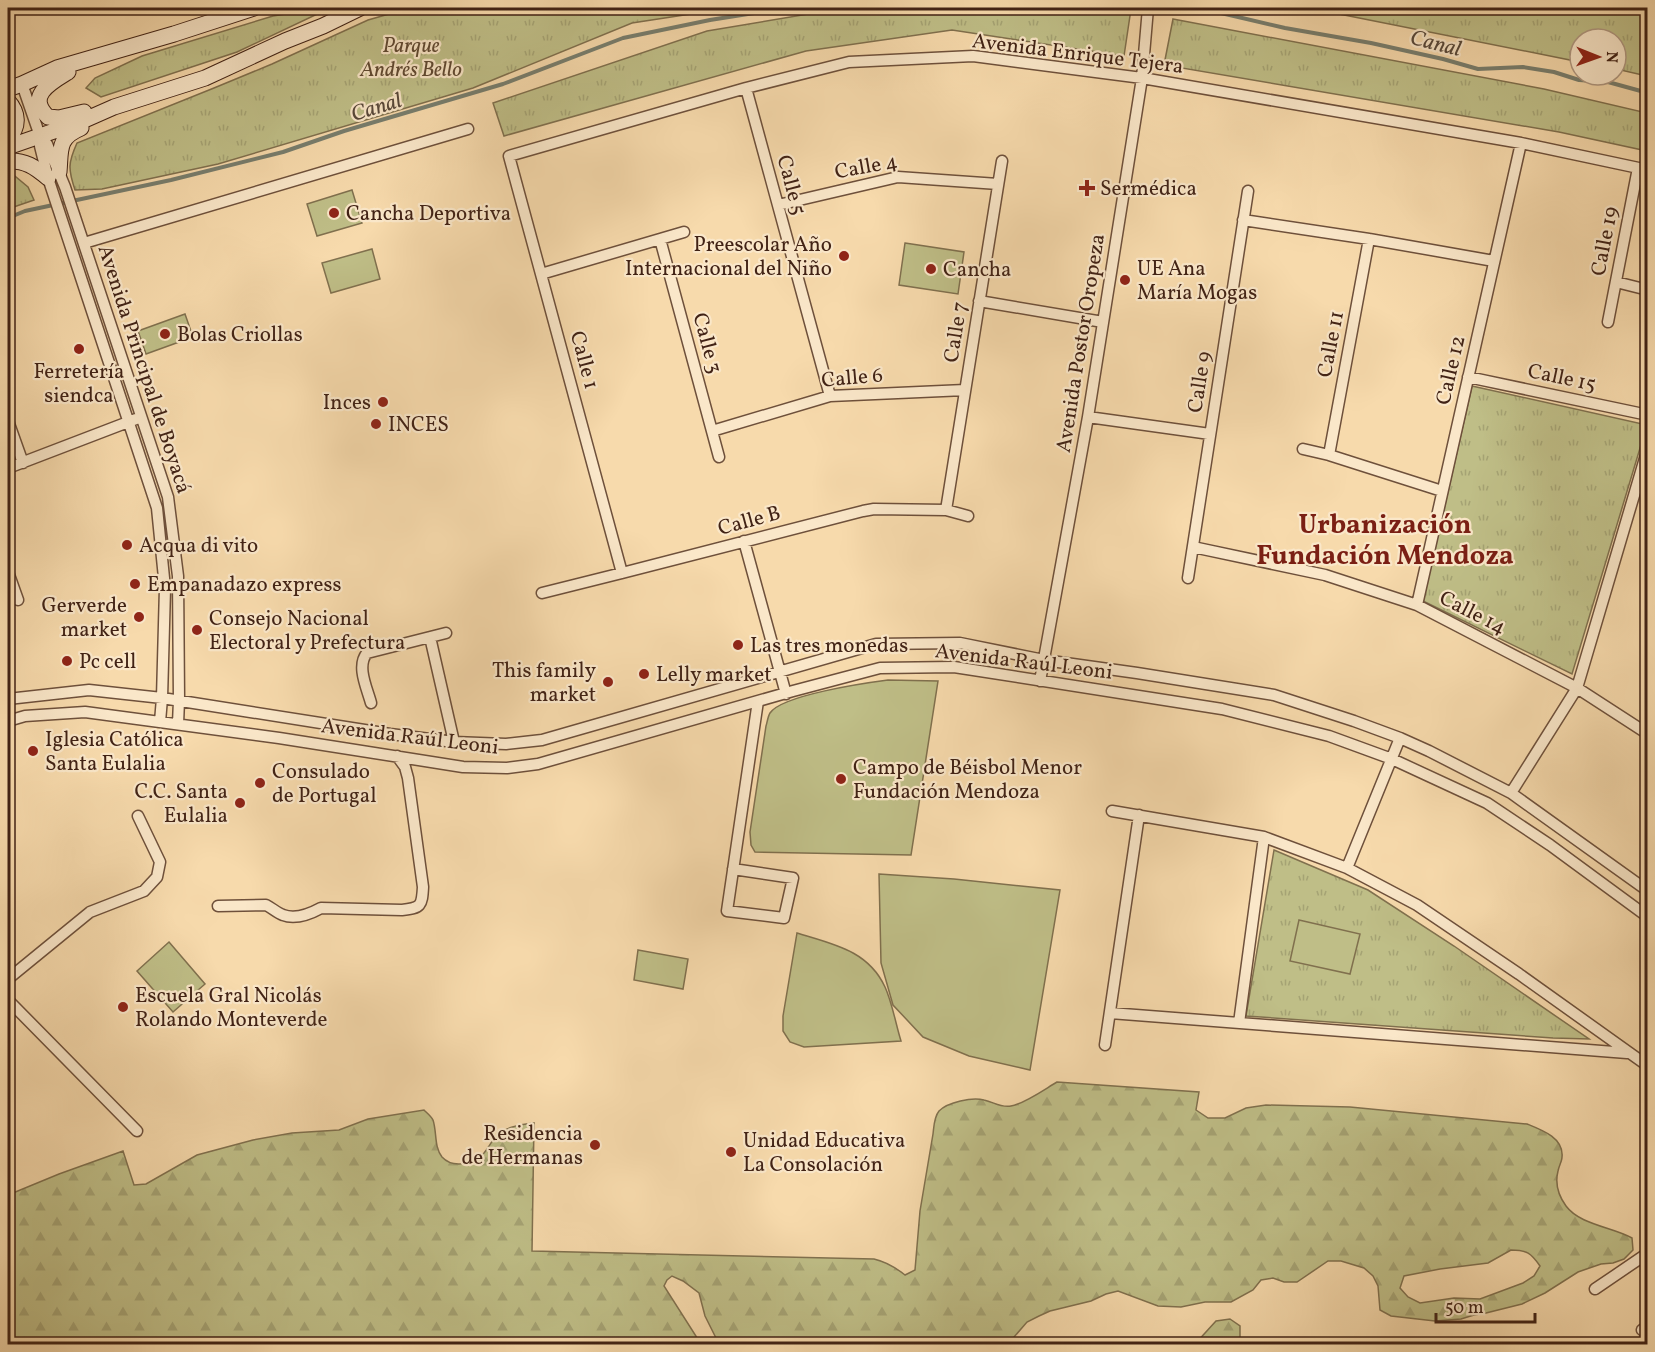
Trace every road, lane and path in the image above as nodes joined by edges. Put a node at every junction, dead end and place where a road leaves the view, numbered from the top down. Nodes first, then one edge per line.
1 (254, 8) edge
2 (360, 8) edge
3 (1149, 8) edge
4 (102, 55) junction
5 (1142, 78) junction
6 (15, 86) edge
7 (746, 88) junction
8 (8, 101) edge
9 (114, 107) junction
10 (468, 129) dead end
11 (40, 136) junction
12 (8, 138) edge
13 (1521, 143) junction
14 (8, 147) edge
15 (509, 156) joint
16 (8, 160) edge
17 (1002, 161) dead end
18 (1643, 169) edge
19 (54, 181) junction
20 (998, 184) junction
21 (1248, 191) dead end
22 (778, 205) junction
23 (1243, 220) junction
24 (684, 232) dead end
25 (660, 239) junction
26 (1369, 239) junction
27 (84, 243) junction
28 (1494, 261) junction
29 (541, 273) junction
30 (1616, 282) junction
31 (1647, 290) edge
32 (980, 301) junction
33 (1103, 322) junction
34 (1608, 322) dead end
35 (1468, 377) junction
36 (965, 390) junction
37 (830, 396) junction
38 (1647, 415) edge
39 (142, 417) junction
40 (1088, 417) junction
41 (8, 421) edge
42 (130, 421) junction
43 (712, 431) junction
44 (1210, 434) junction
45 (1647, 448) edge
46 (1304, 449) dead end
47 (1329, 455) junction
48 (719, 457) dead end
49 (23, 462) junction
50 (8, 468) edge
51 (1442, 491) junction
52 (946, 510) junction
53 (968, 516) dead end
54 (744, 541) junction
55 (1193, 547) junction
56 (8, 572) edge
57 (622, 573) junction
58 (1188, 578) dead end
59 (542, 593) dead end
60 (18, 600) dead end
61 (1417, 605) junction
62 (447, 633) dead end
63 (430, 637) junction
64 (1044, 660) junction
65 (779, 672) junction
66 (1040, 681) junction
67 (1577, 688) junction
68 (786, 694) junction
69 (162, 698) junction
70 (8, 699) edge
71 (179, 700) junction
72 (758, 701) junction
73 (371, 703) dead end
74 (8, 721) edge
75 (160, 722) junction
76 (178, 724) junction
77 (1647, 734) edge
78 (1400, 738) junction
79 (542, 740) junction
80 (454, 742) junction
81 (397, 756) junction
82 (1392, 759) junction
83 (546, 761) junction
84 (1511, 794) junction
85 (1112, 811) dead end
86 (1139, 815) junction
87 (138, 816) dead end
88 (1264, 837) junction
89 (1347, 868) junction
90 (733, 869) junction
91 (1647, 891) edge
92 (218, 906) dead end
93 (1647, 917) edge
94 (9, 975) edge
95 (8, 1000) edge
96 (1110, 1013) junction
97 (1239, 1023) junction
98 (1105, 1045) dead end
99 (1629, 1053) junction
100 (1647, 1066) edge
101 (137, 1131) dead end
102 (1647, 1252) edge
103 (1595, 1289) dead end

1 - 4 main road
2 - 9 main road
3 - 5 street, Avenida Postor Oropeza
4 - 6 main road
4 - 9 main road
5 - 7 street, Avenida Enrique Tejera
5 - 13 street, Avenida Enrique Tejera
5 - 33 street, Avenida Postor Oropeza
6 - 11 street
7 - 15 street, Avenida Enrique Tejera
7 - 22 street, Calle 5
8 - 12 main road
9 - 11 main road
9 - 19 main road
10 - 27 street
11 - 14 main road
11 - 19 street
13 - 18 street, Avenida Enrique Tejera
13 - 28 street, Calle 12
15 - 29 street, Calle 1
16 - 19 main road
17 - 20 street, Calle 7
18 - 30 street, Calle 19
19 - 27 street, Avenida Principal de Boyacá
19 - 42 street, Avenida Principal de Boyacá
20 - 22 street, Calle 4
20 - 32 street, Calle 7
21 - 23 street, Calle 9
22 - 37 street, Calle 5
23 - 26 street
23 - 44 street, Calle 9
24 - 25 street
25 - 29 street
25 - 43 street, Calle 3
26 - 28 street
26 - 47 street, Calle 11
27 - 39 street, Avenida Principal de Boyacá
28 - 35 street, Calle 12
29 - 57 street, Calle 1
30 - 31 street
30 - 34 street, Calle 19
32 - 33 street
32 - 36 street, Calle 7
33 - 40 street, Avenida Postor Oropeza
35 - 38 street, Calle 15
35 - 51 street, Calle 12
36 - 37 street, Calle 6
36 - 52 street, Calle 7
37 - 43 street, Calle 6
39 - 42 street
39 - 71 street, Avenida Principal de Boyacá
40 - 44 street
40 - 64 street, Avenida Postor Oropeza
41 - 49 street
42 - 49 street
42 - 69 street, Avenida Principal de Boyacá
43 - 48 street, Calle 3
44 - 55 street, Calle 9
45 - 67 street
46 - 47 street
47 - 51 street
49 - 50 street
51 - 61 street, Calle 12
52 - 53 street, Calle B
52 - 54 street, Calle B
54 - 57 street, Calle B
54 - 65 street
55 - 58 street, Calle 9
55 - 61 street, Calle 14
56 - 60 street
57 - 59 street, Calle B
61 - 67 street, Calle 14
62 - 63 street
63 - 73 street
63 - 80 street
64 - 65 street, Avenida Raúl Leoni
64 - 66 street, Avenida Postor Oropeza
64 - 78 street, Avenida Raúl Leoni
65 - 68 street
65 - 79 street, Avenida Raúl Leoni
66 - 68 street, Avenida Raúl Leoni
66 - 82 street, Avenida Raúl Leoni
67 - 77 street, Calle 14
67 - 84 street
68 - 72 street, Avenida Raúl Leoni
69 - 70 street
69 - 71 street
69 - 75 street, Avenida Principal de Boyacá
71 - 76 street, Avenida Principal de Boyacá
71 - 80 street, Avenida Raúl Leoni
72 - 83 street, Avenida Raúl Leoni
72 - 90 street
74 - 75 street
75 - 76 street
76 - 81 street, Avenida Raúl Leoni
78 - 82 street
78 - 84 street, Avenida Raúl Leoni
79 - 80 street, Avenida Raúl Leoni
79 - 83 street
81 - 83 street, Avenida Raúl Leoni
81 - 92 street
82 - 89 street
82 - 93 street, Avenida Raúl Leoni
84 - 91 street, Avenida Raúl Leoni
85 - 86 street
86 - 88 street
86 - 96 street
87 - 94 street
88 - 89 street
88 - 97 street
89 - 99 street
90 - 90 street
95 - 101 street
96 - 97 street
96 - 98 street
97 - 99 street
99 - 100 street
102 - 103 street

